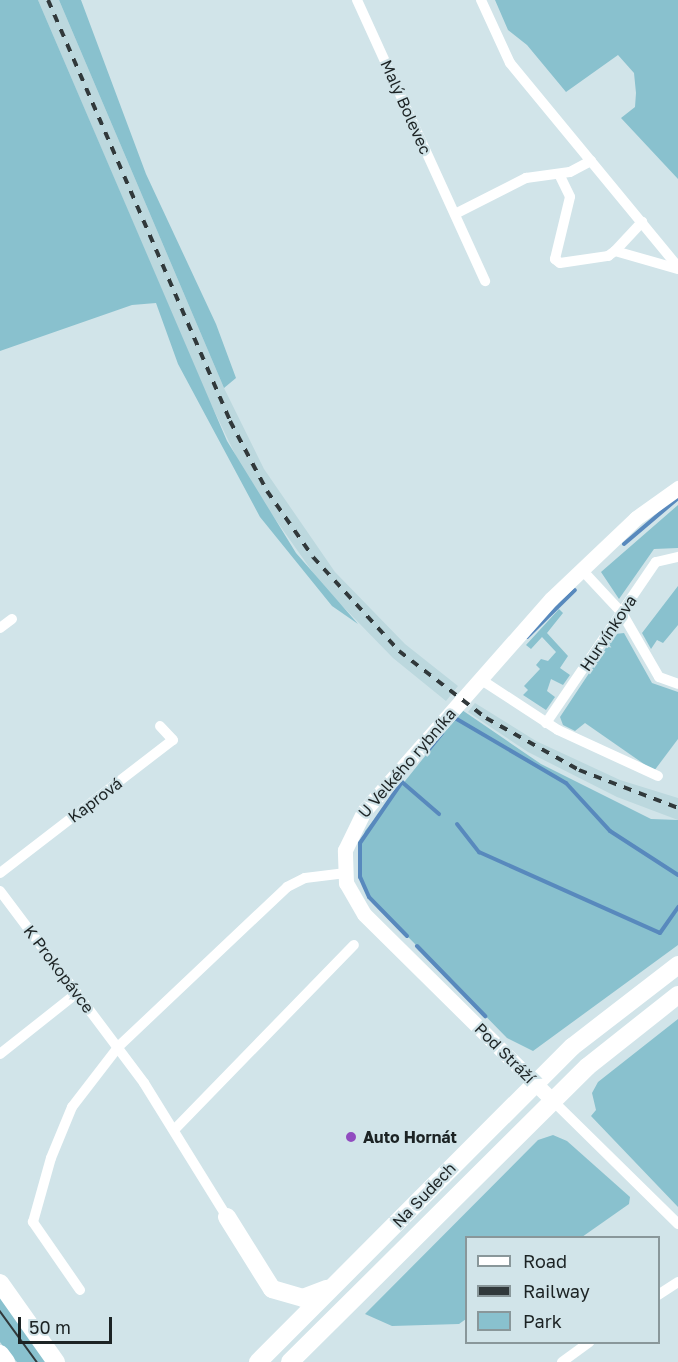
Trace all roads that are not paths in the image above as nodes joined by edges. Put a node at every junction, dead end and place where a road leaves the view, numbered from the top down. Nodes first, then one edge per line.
1 (357, 0) edge
2 (481, 0) edge
3 (591, 162) junction
4 (559, 174) junction
5 (454, 214) junction
6 (642, 222) junction
7 (615, 251) junction
8 (678, 268) edge
9 (485, 281) dead end
10 (678, 488) edge
11 (678, 557) edge
12 (582, 570) junction
13 (622, 613) junction
14 (12, 619) dead end
15 (0, 628) edge
16 (480, 679) junction
17 (678, 684) edge
18 (546, 723) junction
19 (160, 726) dead end
20 (658, 776) dead end
21 (0, 873) edge
22 (344, 873) junction
23 (0, 891) edge
24 (354, 945) dead end
25 (678, 964) edge
26 (77, 993) junction
27 (678, 995) edge
28 (119, 1046) junction
29 (0, 1054) edge
30 (535, 1083) junction
31 (552, 1100) junction
32 (174, 1130) junction
33 (227, 1217) joint
34 (678, 1224) edge
35 (678, 1282) edge
36 (0, 1283) edge
37 (337, 1284) junction
38 (80, 1290) dead end
39 (660, 1294) edge
40 (587, 1344) edge
41 (0, 1354) edge
42 (6, 1362) edge
43 (56, 1362) edge
44 (258, 1362) edge
45 (290, 1362) edge
46 (562, 1362) edge

1 - 5 street, Malý Bolevec
2 - 3 street
3 - 4 street
3 - 6 street
4 - 5 street
4 - 7 street
5 - 9 street, Malý Bolevec
6 - 7 street
6 - 8 street
7 - 8 street
10 - 12 street, U Velkého rybníka
11 - 13 street, Hurvínkova
12 - 13 street
12 - 16 street, U Velkého rybníka
13 - 17 street
13 - 18 street, Hurvínkova
14 - 15 street
16 - 18 street
16 - 22 street, U Velkého rybníka
18 - 20 street
19 - 21 street, Kaprová
22 - 28 street
22 - 30 street, Pod Stráží
23 - 26 street, K Prokopávce
24 - 32 street
25 - 30 main road, Na Sudech
26 - 28 street, K Prokopávce
26 - 29 street
27 - 31 main road, Na Sudech
28 - 32 street
28 - 38 street
30 - 31 street, Pod Stráží
30 - 37 main road, Na Sudech
31 - 34 street, Pod Stráží
31 - 45 main road, Na Sudech
32 - 33 street
33 - 37 main road
35 - 39 street
36 - 43 main road
37 - 44 main road, Na Sudech
40 - 46 street
41 - 42 main road

